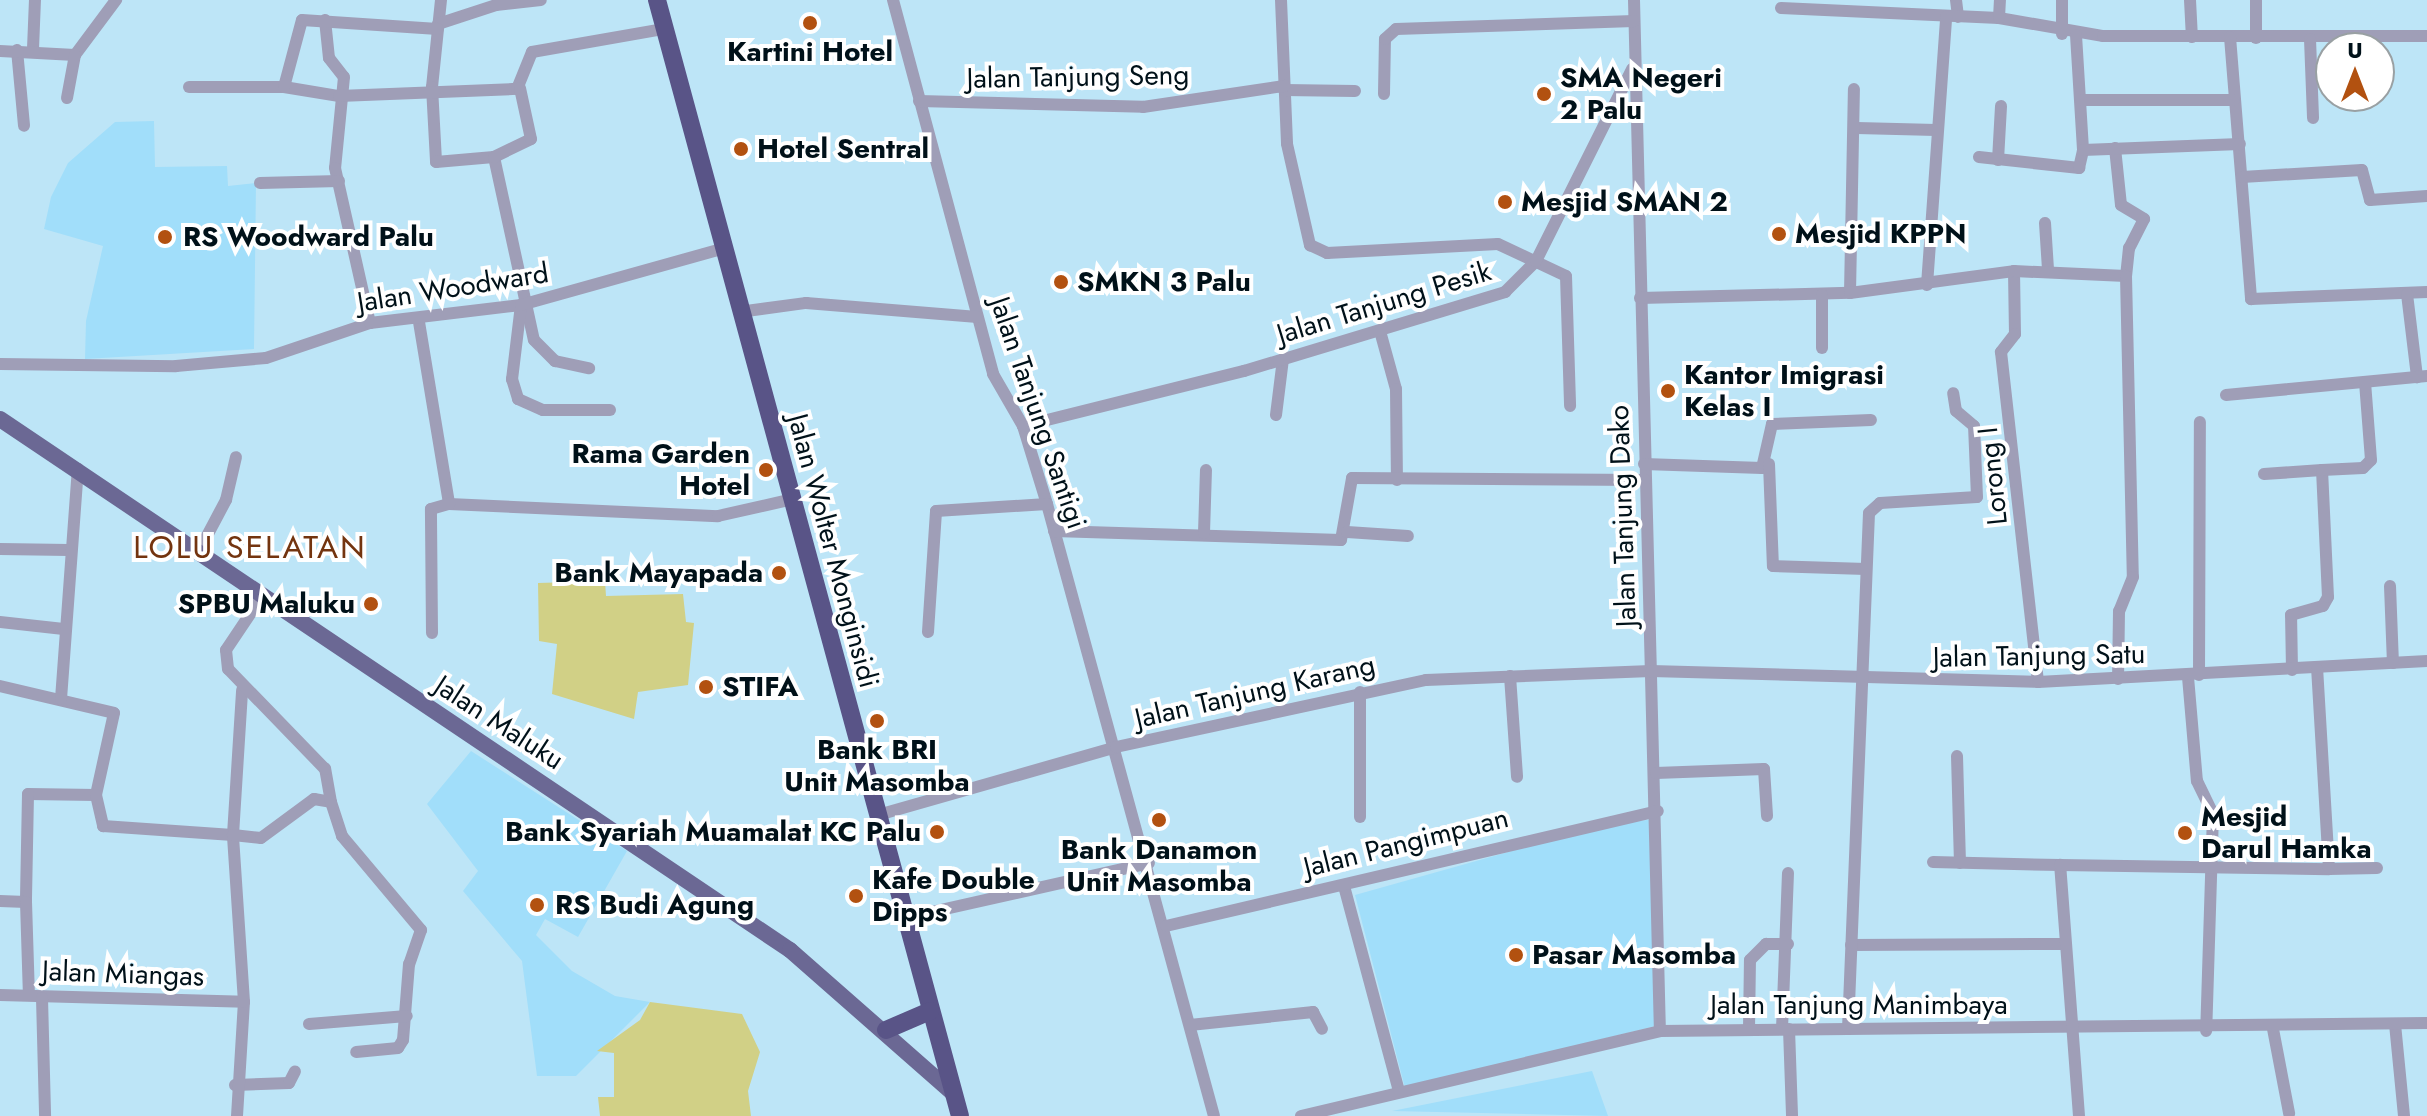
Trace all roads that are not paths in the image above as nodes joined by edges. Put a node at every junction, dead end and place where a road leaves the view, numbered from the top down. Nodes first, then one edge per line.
1 (35, 0) edge
2 (116, 0) edge
3 (441, 0) edge
4 (541, 0) edge
5 (657, 0) edge
6 (893, 0) edge
7 (1281, 0) edge
8 (1634, 0) edge
9 (1956, 0) edge
10 (2000, 0) edge
11 (2062, 0) edge
12 (2190, 0) edge
13 (2256, 0) edge
14 (1781, 8) dead end
15 (1952, 17) junction
16 (1999, 18) junction
17 (325, 20) junction
18 (1634, 21) junction
19 (438, 26) junction
20 (664, 29) junction
21 (2062, 34) junction
22 (2076, 35) junction
23 (2427, 36) edge
24 (2192, 37) junction
25 (2230, 37) junction
26 (2256, 38) junction
27 (2310, 39) junction
28 (33, 49) junction
29 (17, 50) junction
30 (0, 51) edge
31 (76, 54) junction
32 (1634, 66) junction
33 (189, 87) dead end
34 (284, 87) junction
35 (432, 87) junction
36 (520, 88) junction
37 (1284, 88) junction
38 (1854, 89) dead end
39 (1355, 91) dead end
40 (1384, 94) dead end
41 (339, 96) junction
42 (67, 98) dead end
43 (2081, 100) junction
44 (2234, 100) junction
45 (919, 101) junction
46 (2001, 106) dead end
47 (2313, 118) dead end
48 (24, 126) dead end
49 (1857, 128) junction
50 (1936, 130) junction
51 (2240, 144) junction
52 (2115, 148) junction
53 (2083, 150) junction
54 (494, 157) junction
55 (1979, 157) dead end
56 (1998, 160) junction
57 (2242, 177) junction
58 (339, 181) junction
59 (260, 183) dead end
60 (2427, 196) edge
61 (2045, 223) dead end
62 (722, 249) junction
63 (1536, 261) junction
64 (2048, 270) junction
65 (2014, 271) junction
66 (2126, 276) junction
67 (1927, 285) junction
68 (2427, 292) edge
69 (1850, 293) junction
70 (2407, 294) junction
71 (1822, 295) junction
72 (1640, 298) junction
73 (523, 305) junction
74 (739, 312) junction
75 (977, 317) junction
76 (419, 322) junction
77 (370, 323) junction
78 (1380, 331) junction
79 (1822, 348) dead end
80 (1283, 359) junction
81 (0, 364) edge
82 (589, 368) dead end
83 (2422, 376) edge
84 (2365, 382) junction
85 (1953, 393) dead end
86 (2226, 395) dead end
87 (1570, 406) dead end
88 (610, 410) dead end
89 (1276, 415) dead end
90 (0, 419) edge
91 (1871, 420) dead end
92 (2200, 422) dead end
93 (1023, 426) junction
94 (236, 457) dead end
95 (1644, 464) junction
96 (1769, 464) junction
97 (78, 469) junction
98 (1206, 470) dead end
99 (2322, 470) junction
100 (2264, 474) dead end
101 (1397, 480) junction
102 (1645, 480) junction
103 (789, 500) junction
104 (449, 504) junction
105 (1047, 504) junction
106 (1054, 531) junction
107 (1347, 532) junction
108 (1204, 533) junction
109 (1408, 536) dead end
110 (0, 549) edge
111 (69, 550) junction
112 (199, 551) junction
113 (1866, 569) junction
114 (2390, 586) dead end
115 (263, 595) junction
116 (0, 622) edge
117 (64, 629) junction
118 (928, 632) dead end
119 (432, 633) dead end
120 (2427, 661) edge
121 (2393, 663) junction
122 (2317, 669) junction
123 (2292, 670) junction
124 (1651, 671) junction
125 (1510, 676) junction
126 (2194, 676) junction
127 (2118, 679) junction
128 (1864, 680) junction
129 (2038, 682) junction
130 (0, 686) edge
131 (242, 690) junction
132 (1360, 692) junction
133 (61, 699) junction
134 (1116, 747) junction
135 (1957, 756) dead end
136 (1656, 773) junction
137 (329, 777) junction
138 (1517, 777) dead end
139 (96, 795) junction
140 (314, 799) junction
141 (331, 802) junction
142 (1658, 811) junction
143 (878, 815) junction
144 (1767, 816) dead end
145 (1360, 817) dead end
146 (233, 835) junction
147 (1933, 862) dead end
148 (1149, 863) junction
149 (1960, 863) junction
150 (2060, 865) junction
151 (2377, 868) dead end
152 (2329, 869) junction
153 (2212, 871) junction
154 (1788, 873) dead end
155 (1344, 886) junction
156 (0, 901) edge
157 (26, 902) junction
158 (905, 918) junction
159 (1166, 926) junction
160 (1788, 944) junction
161 (2062, 944) junction
162 (1851, 945) junction
163 (0, 995) edge
164 (35, 996) junction
165 (244, 1002) junction
166 (930, 1011) junction
167 (407, 1016) junction
168 (2427, 1023) edge
169 (309, 1024) dead end
170 (2395, 1024) junction
171 (1190, 1025) junction
172 (1322, 1029) dead end
173 (1749, 1029) junction
174 (1786, 1029) junction
175 (1848, 1029) junction
176 (2067, 1029) junction
177 (2273, 1029) junction
178 (886, 1030) junction
179 (1660, 1031) junction
180 (2206, 1031) junction
181 (356, 1052) dead end
182 (295, 1071) dead end
183 (235, 1085) junction
184 (1399, 1091) junction
185 (953, 1093) junction
186 (2289, 1113) dead end
187 (45, 1116) edge
188 (237, 1116) edge
189 (960, 1116) edge
190 (1214, 1116) edge
191 (1301, 1116) edge
192 (1792, 1116) edge
193 (2079, 1116) edge
194 (2404, 1116) edge

1 - 28 street
2 - 31 street
3 - 19 street
4 - 19 street
5 - 20 highway, Jalan Wolter Monginsidi
6 - 45 street, Jalan Tanjung Santigi
7 - 37 street
8 - 18 street, Jalan Tanjung Dako
9 - 15 street
10 - 16 street
11 - 21 street
12 - 24 street
13 - 26 street
14 - 15 street
15 - 16 street
15 - 50 street
16 - 21 street
17 - 19 street
17 - 34 street
17 - 41 street
18 - 32 street, Jalan Tanjung Dako
18 - 40 street
19 - 35 street
20 - 36 street
20 - 62 highway, Jalan Wolter Monginsidi
21 - 22 street
22 - 24 street
22 - 43 street
23 - 27 street
24 - 25 street
25 - 26 street
25 - 44 street
26 - 27 street
27 - 47 street
28 - 29 street
28 - 31 street
29 - 30 street
29 - 48 street
31 - 42 street
32 - 63 street, Jalan Tanjung Pesik
32 - 72 street, Jalan Tanjung Dako
33 - 34 street
34 - 41 street
35 - 36 street
35 - 41 street
35 - 54 street
36 - 54 street
37 - 39 street, Jalan Tanjung Seng
37 - 45 street, Jalan Tanjung Seng
37 - 63 street
38 - 49 street
41 - 58 street
43 - 44 street
43 - 53 street
44 - 51 street
45 - 75 street, Jalan Tanjung Santigi
46 - 56 street
49 - 50 street
49 - 69 street
50 - 67 street
51 - 52 street
51 - 57 street
52 - 53 street
52 - 66 street
53 - 56 street
54 - 73 street
55 - 56 street
57 - 60 street
57 - 70 street
58 - 59 street
58 - 77 street
61 - 64 street
62 - 73 street, Jalan Woodward
62 - 74 highway, Jalan Wolter Monginsidi
63 - 78 street, Jalan Tanjung Pesik
63 - 87 street
64 - 65 street
64 - 66 street
65 - 67 street
65 - 129 street, Lorong I
66 - 127 street
67 - 69 street
68 - 70 street
69 - 71 street
70 - 83 street
71 - 72 street
71 - 79 street
72 - 95 street, Jalan Tanjung Dako
73 - 76 street, Jalan Woodward
73 - 82 street
73 - 88 street
74 - 75 street
74 - 103 highway, Jalan Wolter Monginsidi
75 - 93 street, Jalan Tanjung Santigi
76 - 77 street, Jalan Woodward
76 - 104 street
77 - 81 street, Jalan Woodward
78 - 80 street, Jalan Tanjung Pesik
78 - 101 street
80 - 89 street
80 - 93 street, Jalan Tanjung Pesik
83 - 84 street
84 - 86 street
84 - 99 street
85 - 113 street
90 - 97 main road, Jalan Maluku
91 - 96 street
92 - 126 street
93 - 105 street, Jalan Tanjung Santigi
94 - 112 street
95 - 96 street
95 - 102 street, Jalan Tanjung Dako
96 - 113 street
97 - 111 street
97 - 112 main road, Jalan Maluku
98 - 108 street
99 - 100 street
99 - 123 street
101 - 102 street
101 - 107 street
102 - 124 street, Jalan Tanjung Dako
103 - 104 street
103 - 143 highway, Jalan Wolter Monginsidi
104 - 119 street
105 - 106 street, Jalan Tanjung Santigi
105 - 118 street
106 - 108 street
106 - 134 street, Jalan Tanjung Santigi
107 - 108 street
107 - 109 street
110 - 111 street
111 - 117 street
112 - 115 main road, Jalan Maluku
113 - 128 street
114 - 121 street
115 - 131 street
115 - 178 main road, Jalan Maluku
116 - 117 street
117 - 133 street
120 - 121 street, Jalan Tanjung Satu
121 - 122 street, Jalan Tanjung Satu
122 - 123 street, Jalan Tanjung Satu
122 - 152 street
123 - 126 street, Jalan Tanjung Satu
124 - 125 street, Jalan Tanjung Karang
124 - 128 street, Jalan Tanjung Satu
124 - 136 street, Jalan Tanjung Dako
125 - 132 street, Jalan Tanjung Karang
125 - 138 street
126 - 127 street, Jalan Tanjung Satu
126 - 153 street
127 - 129 street, Jalan Tanjung Satu
128 - 129 street, Jalan Tanjung Satu
128 - 162 street
130 - 133 street
131 - 137 street
131 - 146 street
132 - 134 street, Jalan Tanjung Karang
132 - 145 street
133 - 139 street
134 - 143 street, Jalan Tanjung Karang
134 - 148 street
135 - 149 street
136 - 142 street, Jalan Tanjung Dako
136 - 144 street
137 - 140 street
137 - 141 street
139 - 146 street
139 - 157 street
140 - 141 street
140 - 146 street
141 - 167 street
142 - 155 street, Jalan Pangimpuan
142 - 179 street, Jalan Tanjung Dako
143 - 158 highway, Jalan Wolter Monginsidi
146 - 165 street
147 - 149 street
148 - 158 street
148 - 159 street
149 - 150 street
150 - 153 street
150 - 161 street
151 - 152 street
152 - 153 street
153 - 180 street
154 - 160 street
155 - 159 street, Jalan Pangimpuan
155 - 184 street
156 - 157 street
157 - 164 street
158 - 166 highway, Jalan Wolter Monginsidi
159 - 171 street
160 - 173 street
160 - 174 street
161 - 162 street
161 - 176 street
162 - 175 street
163 - 164 street, Jalan Miangas
164 - 165 street, Jalan Miangas
164 - 187 street
165 - 183 street
166 - 178 highway
166 - 185 highway, Jalan Wolter Monginsidi
167 - 169 street
167 - 181 street
168 - 170 street, Jalan Tanjung Manimbaya
170 - 177 street, Jalan Tanjung Manimbaya
170 - 194 street
171 - 172 street
171 - 190 street
173 - 174 street, Jalan Tanjung Manimbaya
173 - 179 street, Jalan Tanjung Manimbaya
174 - 175 street, Jalan Tanjung Manimbaya
174 - 192 street
175 - 176 street, Jalan Tanjung Manimbaya
176 - 180 street, Jalan Tanjung Manimbaya
176 - 193 street
177 - 180 street, Jalan Tanjung Manimbaya
177 - 186 street
178 - 185 main road, Jalan Maluku
179 - 184 street, Jalan Tanjung Manimbaya
182 - 183 street
183 - 188 street
184 - 191 street, Jalan Tanjung Manimbaya
185 - 189 highway, Jalan Wolter Monginsidi

